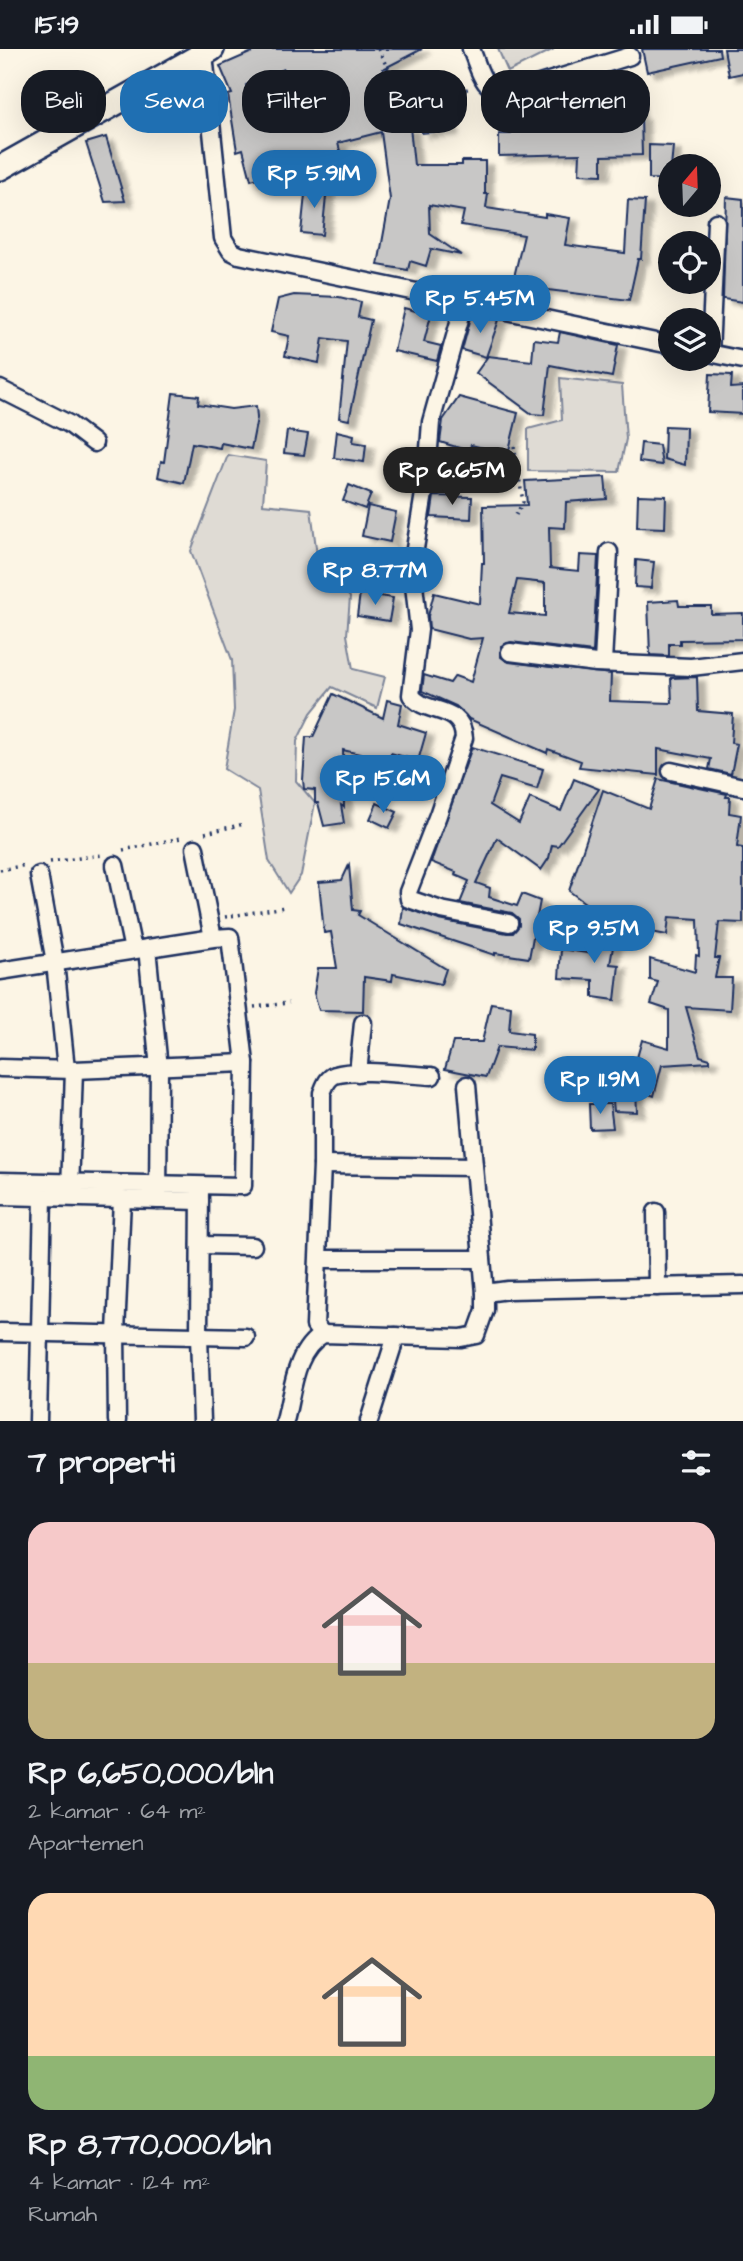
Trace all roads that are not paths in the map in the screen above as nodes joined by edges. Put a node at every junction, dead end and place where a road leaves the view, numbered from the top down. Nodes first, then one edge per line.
1 (471, 49) edge
2 (204, 51) edge
3 (630, 56) dead end
4 (0, 168) edge
5 (716, 222) dead end
6 (465, 301) junction
7 (711, 308) edge
8 (658, 342) edge
9 (721, 355) edge
10 (743, 360) edge
11 (0, 389) edge
12 (94, 443) dead end
13 (608, 552) dead end
14 (510, 652) dead end
15 (743, 661) edge
16 (603, 662) junction
17 (671, 771) dead end
18 (743, 787) edge
19 (195, 848) dead end
20 (115, 865) dead end
21 (39, 875) dead end
22 (509, 923) dead end
23 (213, 938) junction
24 (139, 949) junction
25 (55, 962) junction
26 (0, 971) edge
27 (363, 1023) dead end
28 (245, 1063) junction
29 (0, 1068) edge
30 (159, 1068) junction
31 (70, 1069) junction
32 (358, 1073) junction
33 (432, 1076) dead end
34 (467, 1085) dead end
35 (322, 1165) junction
36 (474, 1167) junction
37 (0, 1181) edge
38 (70, 1190) junction
39 (158, 1192) junction
40 (200, 1193) junction
41 (0, 1196) edge
42 (43, 1197) junction
43 (122, 1199) junction
44 (656, 1212) dead end
45 (200, 1245) junction
46 (253, 1246) dead end
47 (319, 1259) junction
48 (482, 1259) junction
49 (743, 1285) edge
50 (657, 1287) junction
51 (485, 1293) junction
52 (0, 1332) edge
53 (39, 1333) junction
54 (116, 1333) junction
55 (323, 1335) junction
56 (396, 1336) junction
57 (199, 1337) junction
58 (246, 1337) dead end
59 (38, 1421) edge
60 (117, 1421) edge
61 (202, 1421) edge
62 (285, 1421) edge
63 (369, 1421) edge

1 - 3 street
2 - 4 main road
2 - 6 street
5 - 7 street
6 - 8 street
6 - 22 street
9 - 10 street
11 - 12 street
13 - 16 street
14 - 16 street
15 - 16 street
17 - 18 street
19 - 23 street
20 - 24 street
21 - 25 street
23 - 24 street
23 - 28 street
24 - 25 street
24 - 30 street
25 - 26 street
25 - 31 street
27 - 32 street
28 - 30 street
28 - 40 street
29 - 31 street
30 - 31 street
30 - 39 street
31 - 38 street
32 - 33 street
32 - 35 street
34 - 36 street
35 - 36 street
35 - 47 street
36 - 48 street
37 - 38 street
38 - 39 street
38 - 42 street
38 - 43 street
39 - 40 street
39 - 43 street
40 - 45 street
41 - 42 street
42 - 53 street
43 - 54 street
44 - 50 street
45 - 46 street
45 - 57 street
47 - 48 street
47 - 55 street
48 - 51 street
49 - 50 street
50 - 51 street
51 - 56 street
52 - 53 street
53 - 54 street
53 - 59 street
54 - 57 street
54 - 60 street
55 - 56 street
55 - 62 street
56 - 63 street
57 - 58 street
57 - 61 street

